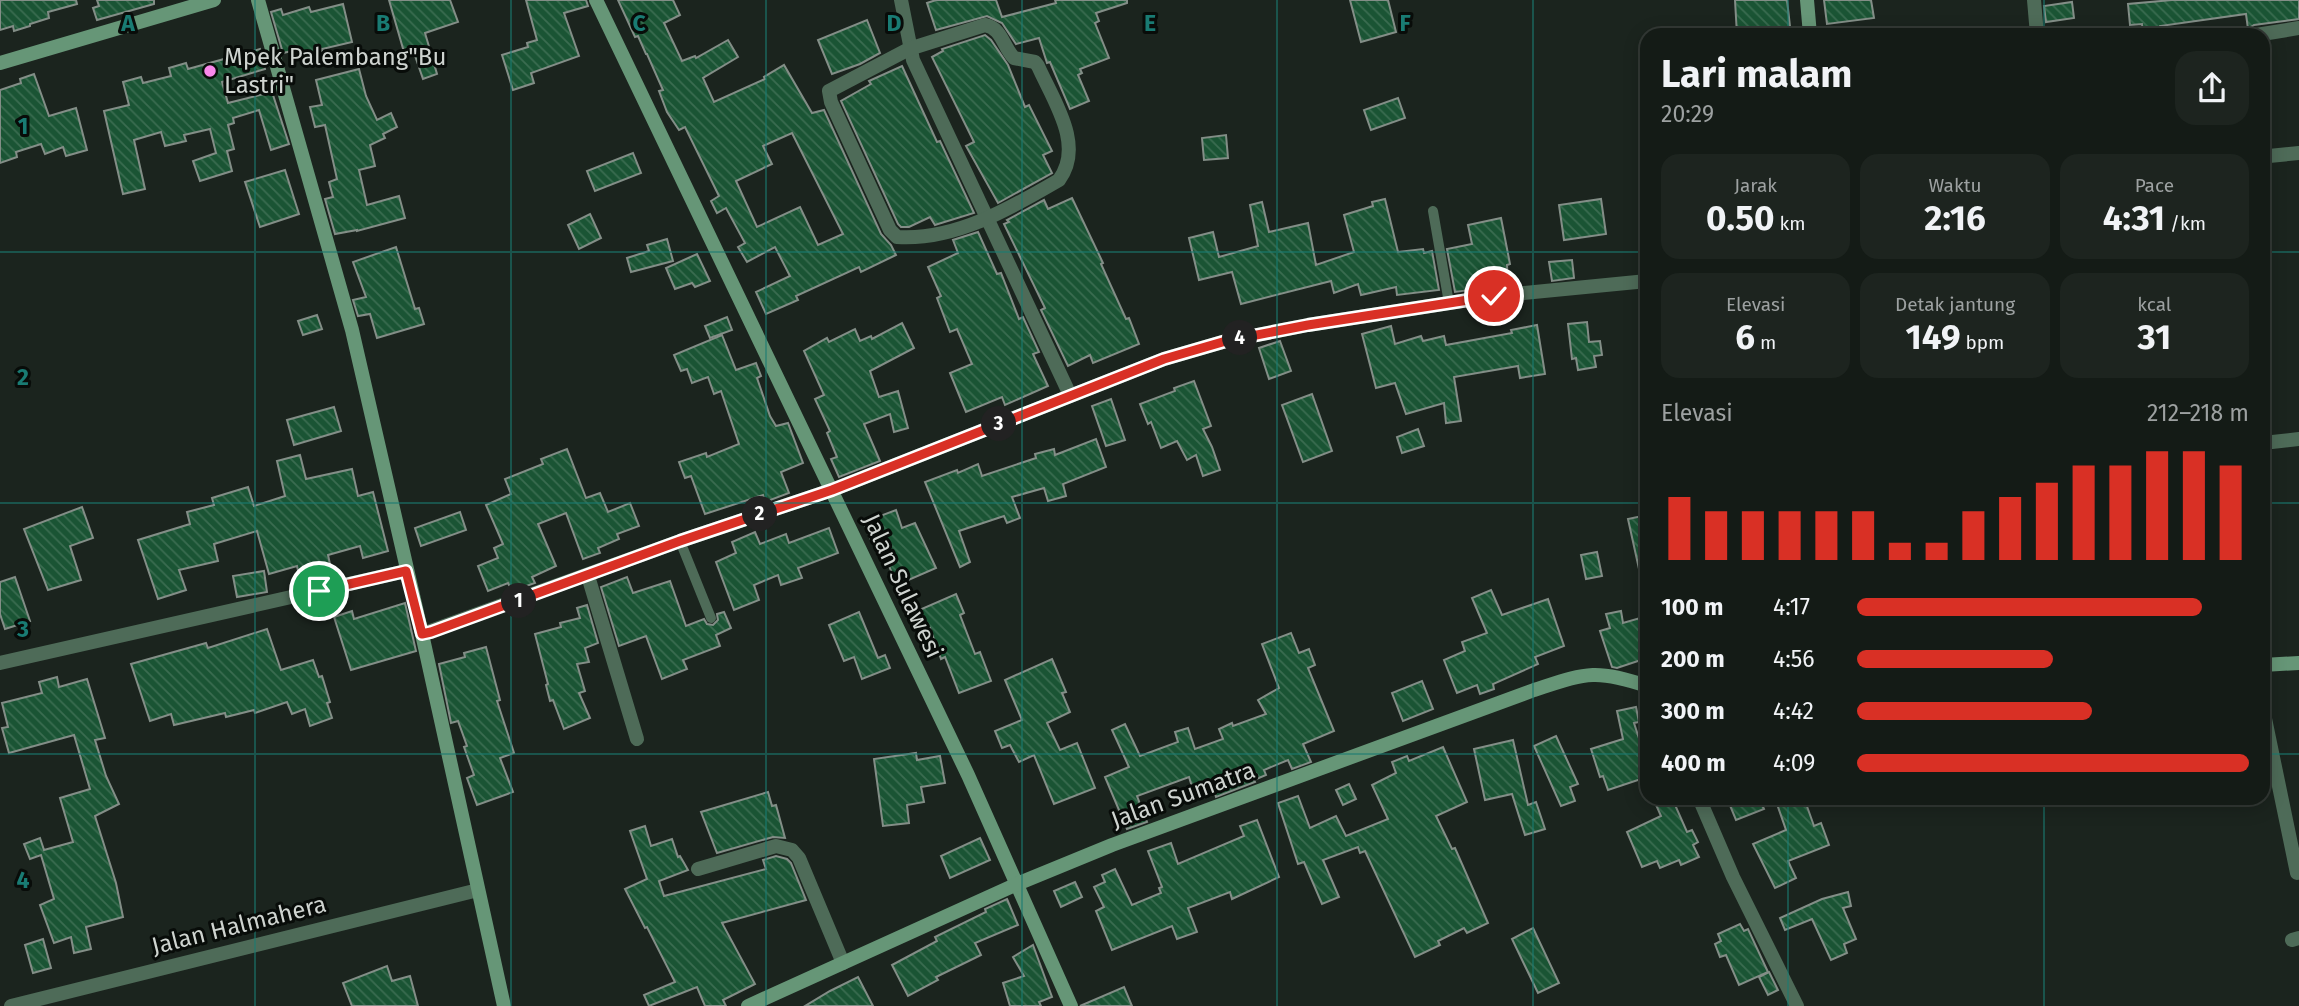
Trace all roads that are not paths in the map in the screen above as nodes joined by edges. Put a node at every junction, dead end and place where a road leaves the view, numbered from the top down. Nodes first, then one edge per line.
1 (214, 0) edge
2 (258, 0) edge
3 (596, 0) edge
4 (901, 0) edge
5 (1807, 0) edge
6 (2034, 0) edge
7 (1809, 28) edge
8 (2036, 28) edge
9 (2299, 28) edge
10 (2270, 33) edge
11 (909, 48) junction
12 (0, 63) edge
13 (2299, 153) edge
14 (2270, 156) edge
15 (1433, 211) dead end
16 (987, 218) junction
17 (1640, 282) edge
18 (1449, 303) junction
19 (1070, 395) junction
20 (2299, 439) edge
21 (2270, 442) edge
22 (832, 490) junction
23 (680, 541) junction
24 (406, 571) junction
25 (588, 576) junction
26 (711, 618) dead end
27 (422, 634) junction
28 (0, 663) edge
29 (2299, 663) edge
30 (2270, 665) edge
31 (1640, 684) edge
32 (637, 739) dead end
33 (2270, 743) edge
34 (1702, 805) edge
35 (698, 869) dead end
36 (2297, 873) edge
37 (1017, 884) junction
38 (478, 890) junction
39 (843, 963) junction
40 (11, 1006) edge
41 (504, 1006) edge
42 (748, 1006) edge
43 (1072, 1006) edge
44 (1797, 1006) edge

1 - 12 street
2 - 24 street
3 - 22 street, Jalan Sulawesi
4 - 11 street
5 - 7 street
6 - 8 street
9 - 10 street
11 - 16 street
11 - 16 street
11 - 16 street
13 - 14 street
15 - 18 lane
16 - 19 street
17 - 18 street
18 - 19 street
19 - 22 street
20 - 21 street
22 - 23 street
22 - 37 street, Jalan Sulawesi
23 - 25 street
23 - 26 lane
24 - 27 street
24 - 28 street
25 - 27 street
25 - 32 street
27 - 38 street
29 - 30 street
31 - 37 street, Jalan Sumatra
33 - 36 street
34 - 44 street
35 - 39 street
37 - 39 street, Jalan Sumatra
37 - 43 street, Jalan Sulawesi
38 - 40 street, Jalan Halmahera
38 - 41 street
39 - 42 street, Jalan Sumatra

